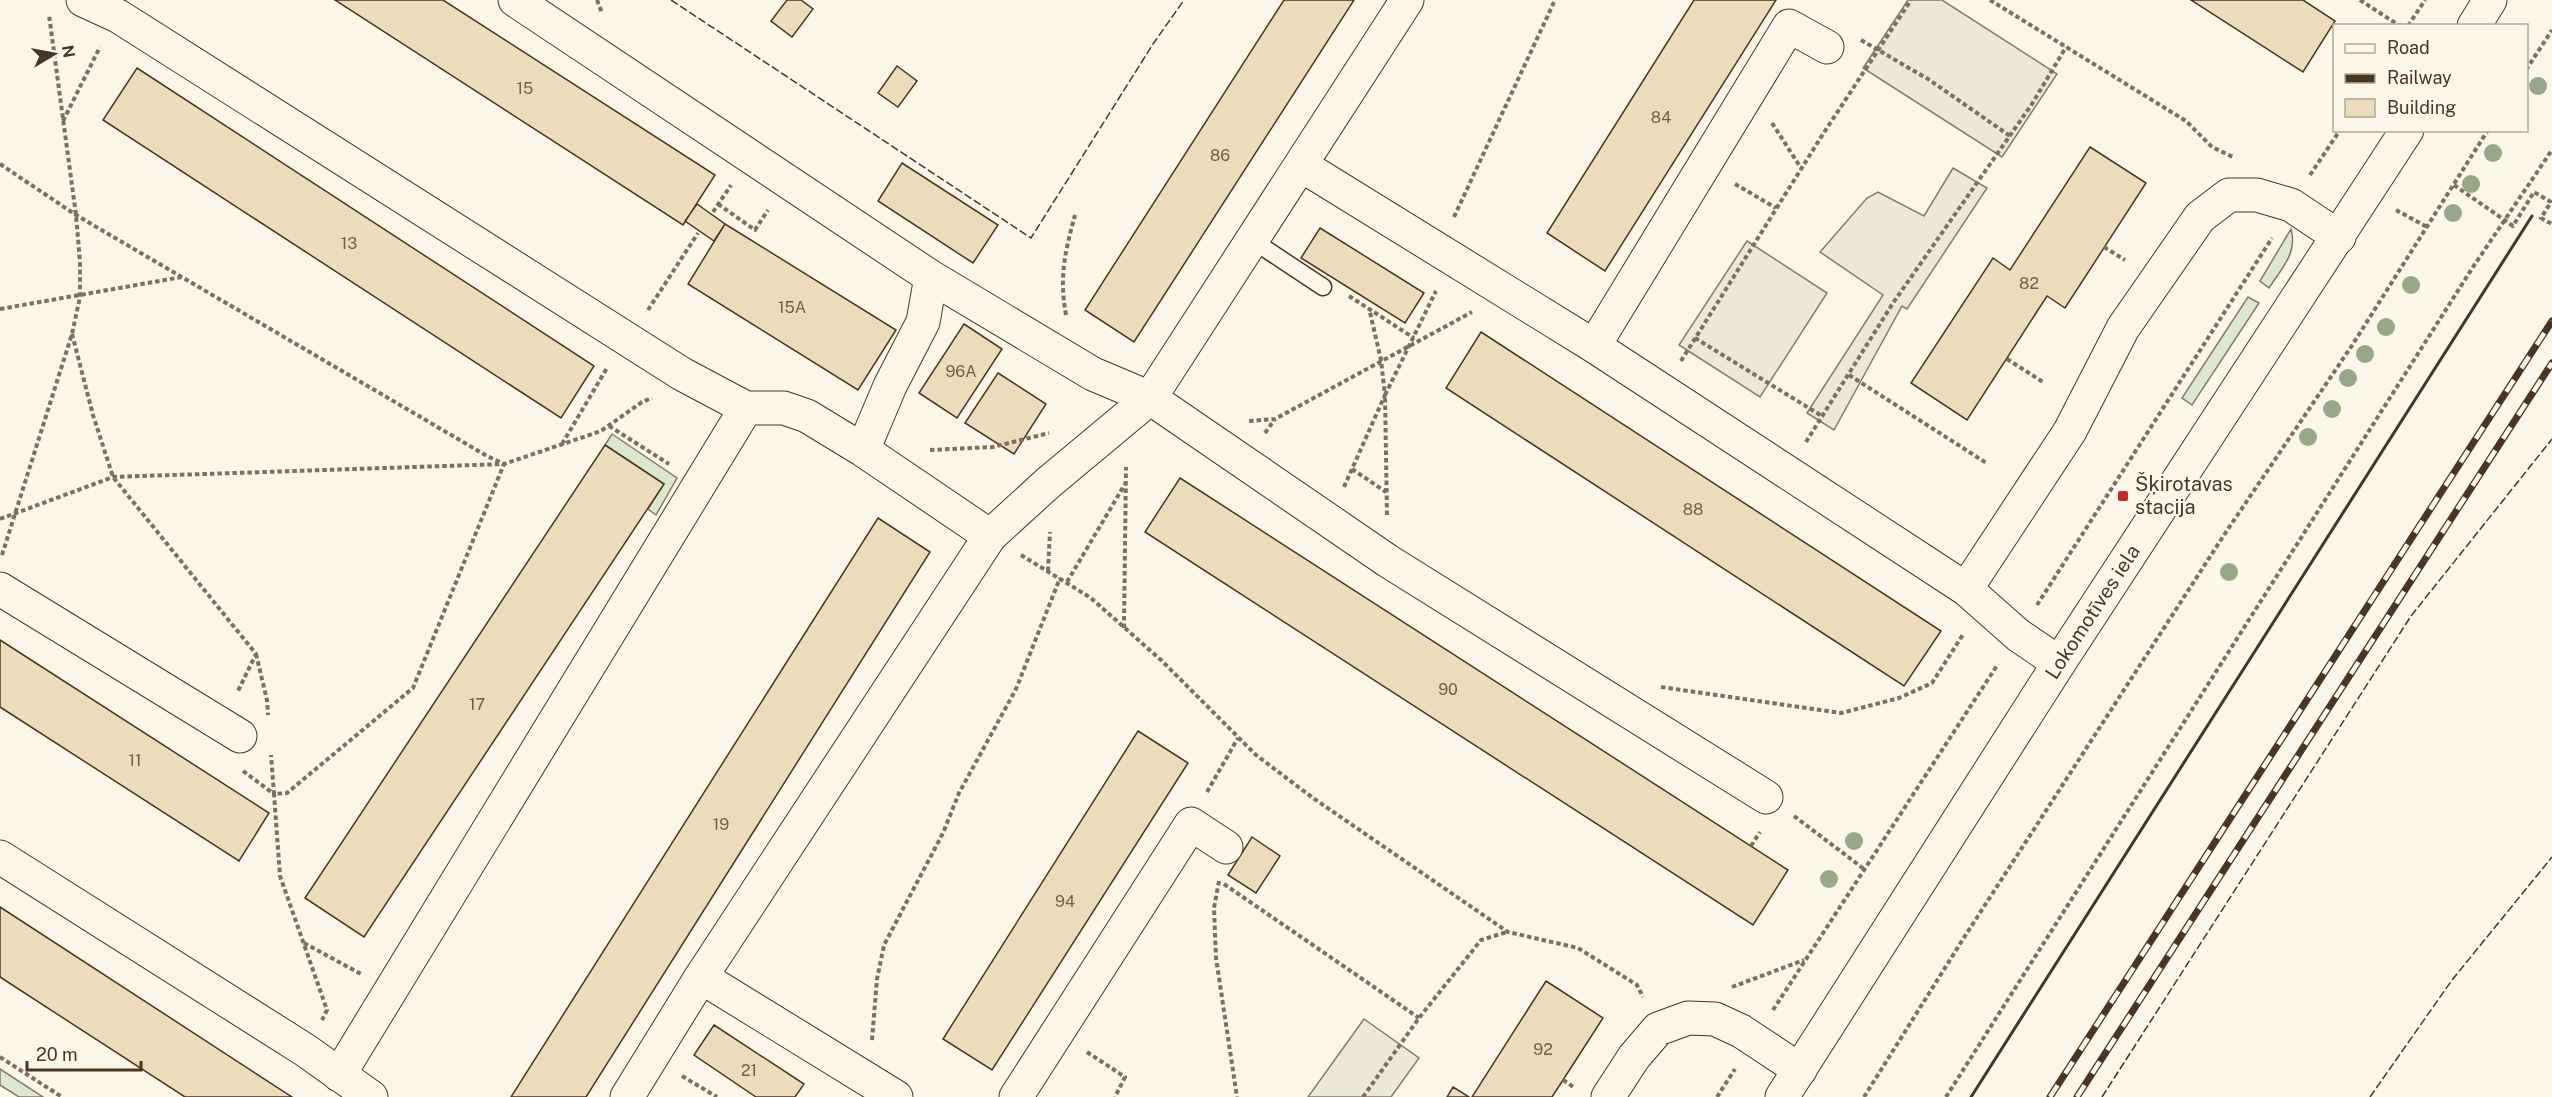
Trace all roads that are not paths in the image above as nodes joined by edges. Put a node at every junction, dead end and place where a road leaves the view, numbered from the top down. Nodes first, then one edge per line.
1 (83, 0) edge
2 (515, 0) edge
3 (1407, 0) edge
4 (2490, 0) edge
5 (2475, 24) edge
6 (1827, 47) road end
7 (2406, 132) edge
8 (1301, 165) junction
9 (2339, 237) junction
10 (1252, 240) junction
11 (932, 277) junction
12 (1323, 287) road end
13 (1594, 346) junction
14 (1150, 398) junction
15 (747, 408) junction
16 (863, 450) junction
17 (990, 536) junction
18 (0, 589) edge
19 (1966, 589) junction
20 (2060, 663) junction
21 (231, 731) road end
22 (1766, 797) road end
23 (1226, 847) dead end
24 (0, 857) edge
25 (701, 977) junction
26 (339, 1075) junction
27 (1791, 1084) edge
28 (371, 1097) edge
29 (627, 1097) edge
30 (896, 1097) edge
31 (1016, 1097) edge
32 (1608, 1097) edge

1 - 15 street
2 - 11 street
3 - 8 street
4 - 5 street
6 - 13 street
7 - 9 street, Lokomotīves iela
8 - 10 street
8 - 13 street
9 - 19 street
9 - 20 street, Lokomotīves iela
10 - 12 lane
10 - 14 street
11 - 14 street
11 - 16 street
13 - 19 street
14 - 17 street
14 - 22 street
15 - 16 street
15 - 26 street
16 - 17 street
17 - 25 street
18 - 21 street
19 - 20 street
20 - 27 street, Lokomotīves iela
23 - 31 street
24 - 26 street
25 - 29 street
25 - 30 street
26 - 28 street
27 - 32 street

